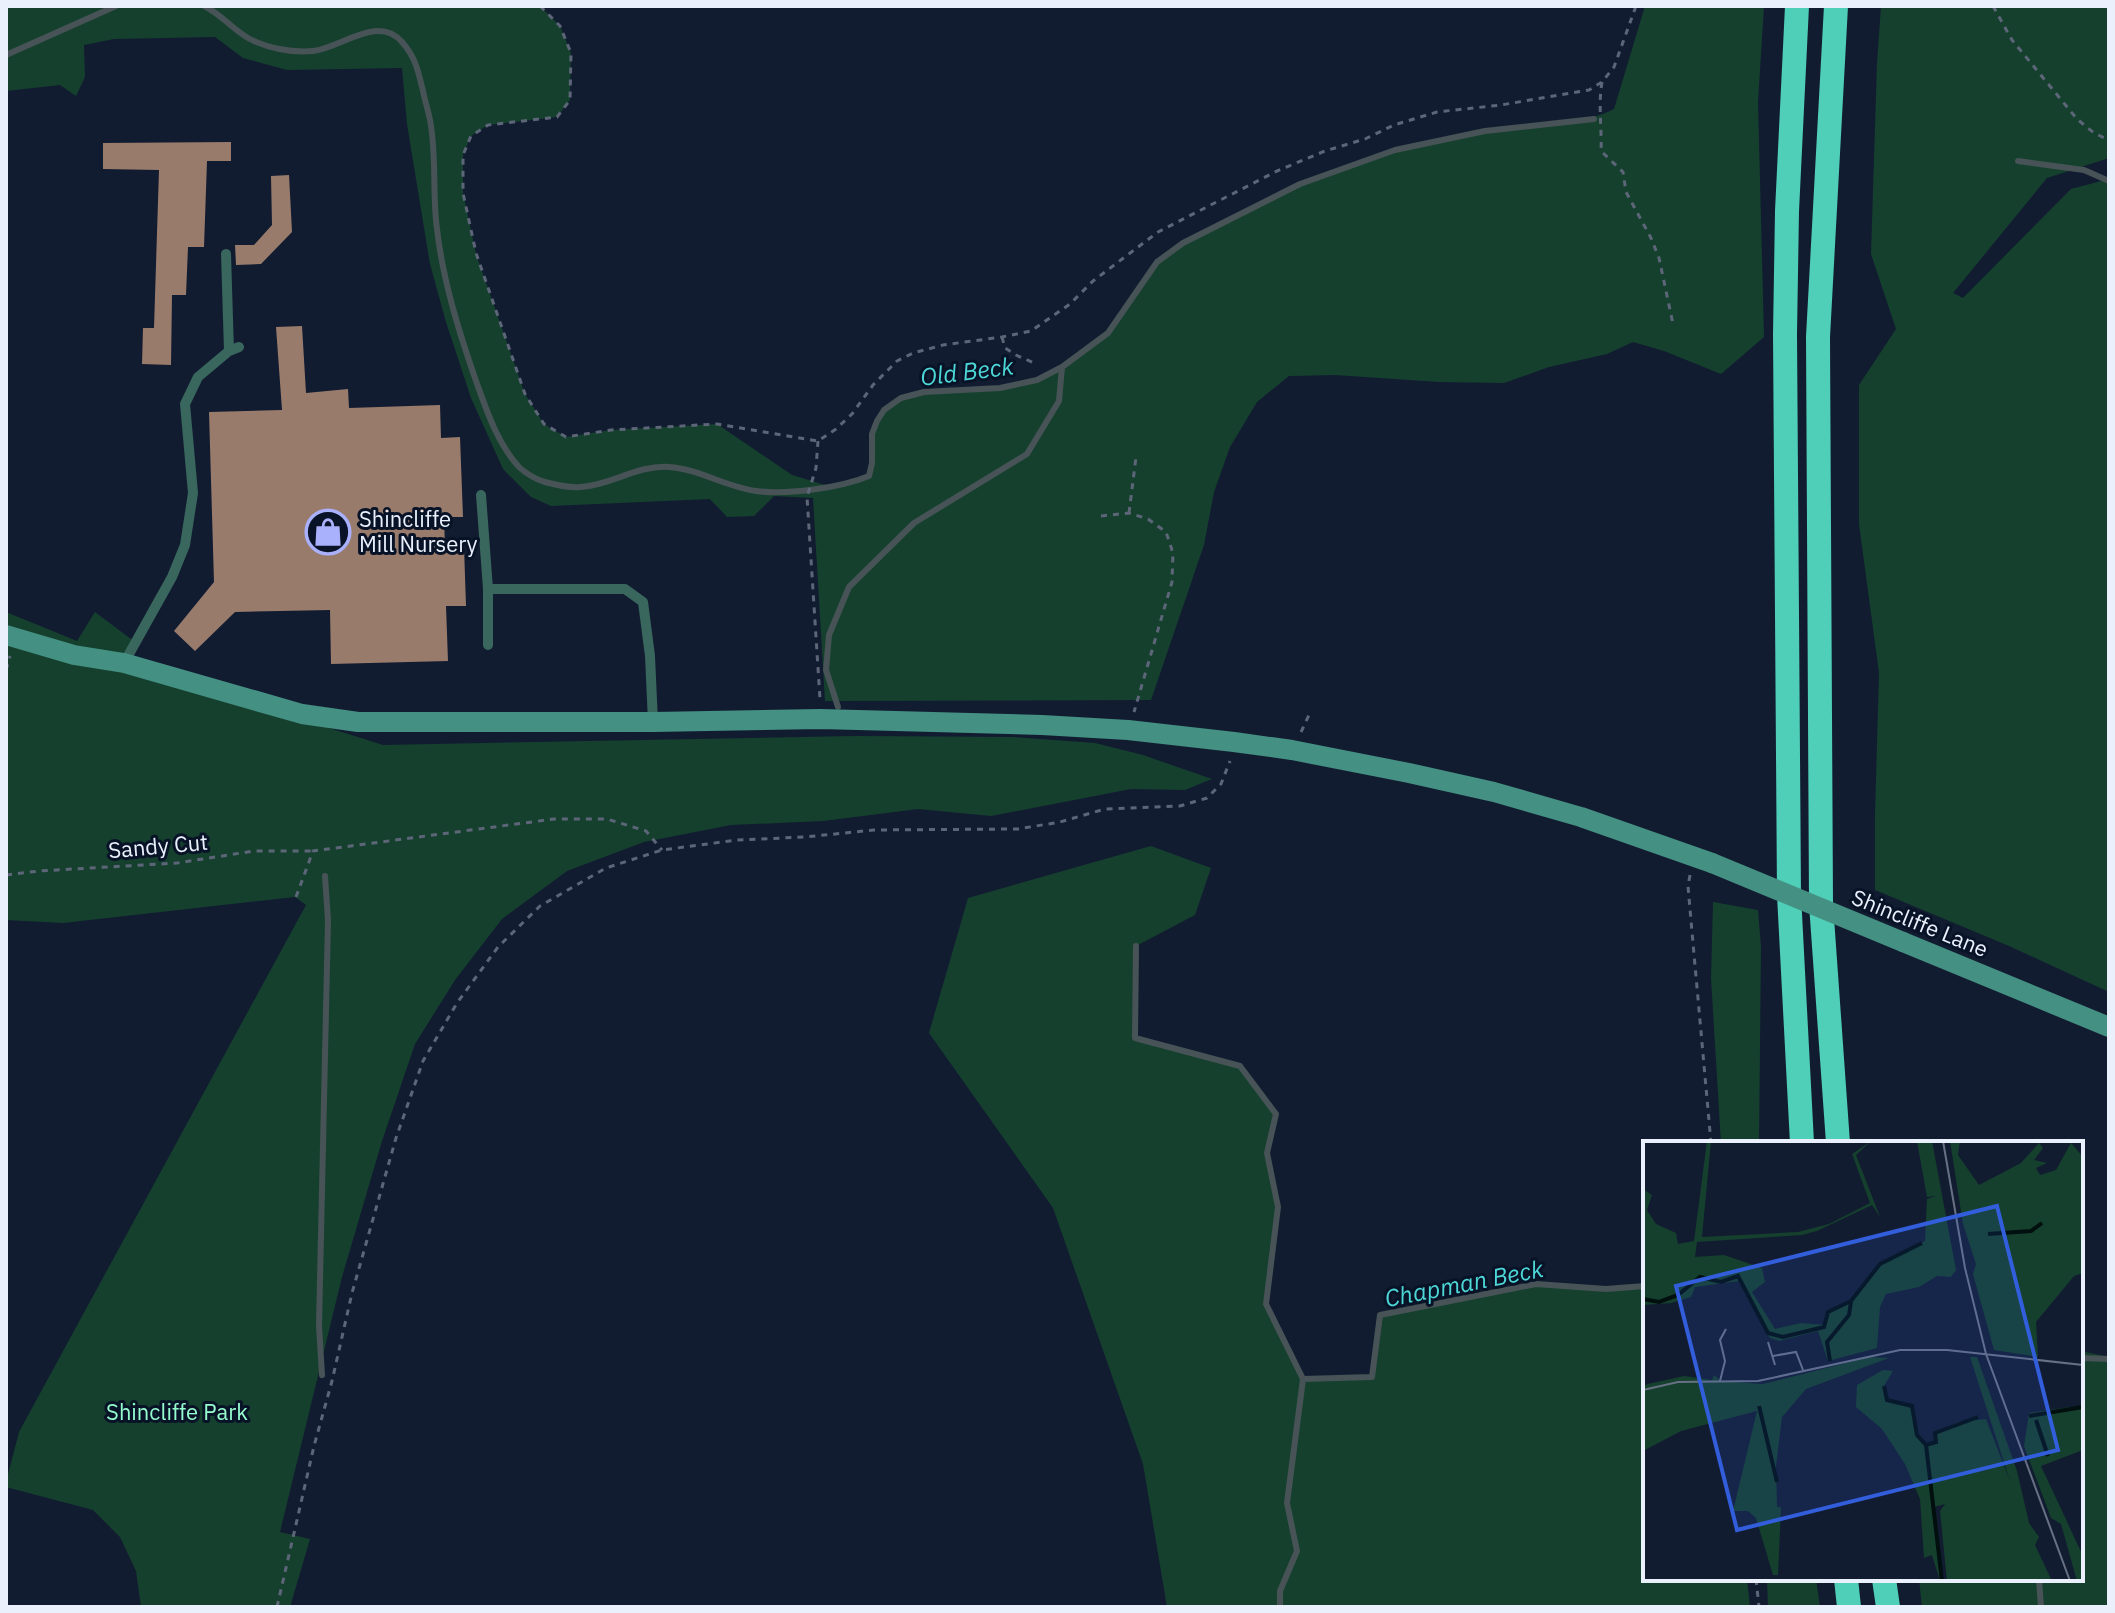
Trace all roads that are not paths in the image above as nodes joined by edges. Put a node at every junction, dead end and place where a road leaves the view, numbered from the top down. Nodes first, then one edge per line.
1 (1797, 6) edge
2 (1836, 6) edge
3 (226, 254) dead end
4 (481, 495) dead end
5 (488, 589) junction
6 (6, 635) edge
7 (488, 645) dead end
8 (124, 663) junction
9 (653, 722) junction
10 (2109, 1027) edge
11 (1802, 1141) edge
12 (1838, 1141) edge
13 (1846, 1581) edge
14 (1884, 1581) edge
15 (1849, 1607) edge
16 (1888, 1607) edge

1 - 11 highway
2 - 12 highway
3 - 8 lane
4 - 5 lane
5 - 7 lane
5 - 9 lane
6 - 8 main road, Shincliffe Lane
8 - 9 main road, Shincliffe Lane
9 - 10 main road, Shincliffe Lane, bridge
13 - 15 highway
14 - 16 highway

